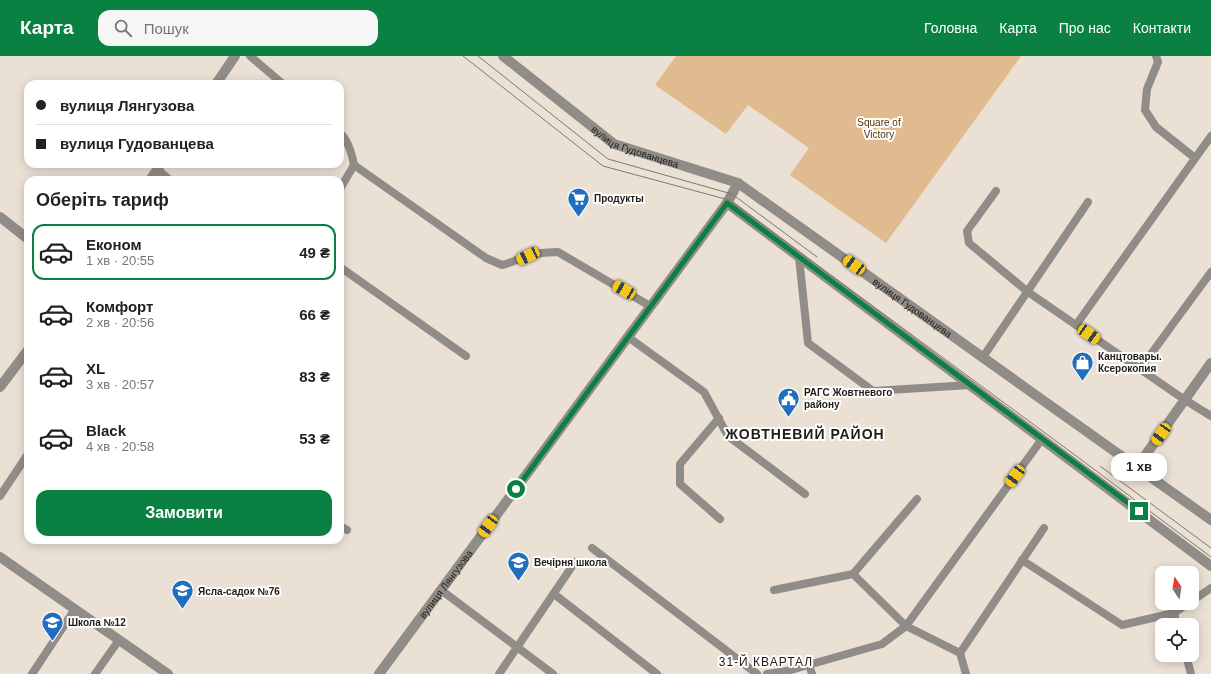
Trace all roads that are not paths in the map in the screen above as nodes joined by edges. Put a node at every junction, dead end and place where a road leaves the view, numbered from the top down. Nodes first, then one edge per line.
1 (235, 56) edge
2 (250, 56) edge
3 (503, 56) edge
4 (1156, 56) edge
5 (219, 80) edge
6 (277, 80) edge
7 (1211, 136) edge
8 (344, 137) edge
9 (1195, 158) junction
10 (354, 165) junction
11 (160, 168) edge
12 (167, 176) edge
13 (344, 182) edge
14 (738, 183) junction
15 (996, 191) dead end
16 (1088, 202) dead end
17 (727, 203) junction
18 (0, 217) edge
19 (24, 236) edge
20 (799, 257) junction
21 (344, 270) edge
22 (1211, 272) edge
23 (1028, 292) junction
24 (650, 306) junction
25 (1076, 325) junction
26 (628, 337) junction
27 (24, 355) edge
28 (466, 356) dead end
29 (983, 357) junction
30 (1211, 363) edge
31 (1140, 369) junction
32 (970, 385) junction
33 (0, 387) edge
34 (1185, 400) junction
35 (1211, 416) edge
36 (719, 418) junction
37 (1042, 439) junction
38 (24, 460) edge
39 (1137, 467) junction
40 (805, 494) dead end
41 (0, 496) edge
42 (917, 499) dead end
43 (720, 519) dead end
44 (1211, 520) edge
45 (1044, 528) dead end
46 (592, 548) dead end
47 (0, 557) edge
48 (1022, 560) junction
49 (575, 562) dead end
50 (1211, 566) edge
51 (853, 574) junction
52 (1211, 588) edge
53 (441, 590) junction
54 (774, 590) dead end
55 (554, 594) junction
56 (1199, 596) edge
57 (75, 610) junction
58 (1178, 610) edge
59 (1174, 613) junction
60 (1175, 618) edge
61 (906, 626) junction
62 (119, 640) junction
63 (518, 647) junction
64 (960, 653) junction
65 (1188, 662) edge
66 (809, 665) junction
67 (32, 674) edge
68 (95, 674) edge
69 (168, 674) edge
70 (379, 674) edge
71 (499, 674) edge
72 (553, 674) edge
73 (657, 674) edge
74 (758, 674) edge
75 (767, 674) edge
76 (812, 674) edge
77 (966, 674) edge
78 (1191, 674) edge

1 - 5 street
2 - 6 lane
3 - 14 street, вулиця Гудованцева
4 - 9 lane
7 - 9 lane
8 - 10 lane
9 - 25 lane
10 - 13 lane
10 - 24 lane
11 - 12 lane
14 - 17 street, вулиця Лянгузова
14 - 29 street, вулиця Гудованцева
15 - 23 lane
16 - 23 lane
17 - 20 street
17 - 24 street, вулиця Лянгузова
18 - 19 street
20 - 32 street
20 - 32 lane
21 - 28 lane
22 - 31 lane
23 - 25 lane
23 - 29 lane
24 - 26 street, вулиця Лянгузова
25 - 31 lane
26 - 36 lane
26 - 53 street, вулиця Лянгузова
27 - 33 street
29 - 39 street, вулиця Гудованцева
30 - 34 street
31 - 34 lane
32 - 37 street
34 - 35 lane
34 - 39 street
36 - 40 lane
36 - 43 lane
37 - 50 street
37 - 61 lane
38 - 41 lane
39 - 44 street, вулиця Гудованцева
42 - 51 lane
45 - 48 lane
46 - 74 lane
47 - 57 street
48 - 59 lane
48 - 64 lane
49 - 55 lane
51 - 54 lane
51 - 61 lane
52 - 56 lane
53 - 63 lane
53 - 70 street, вулиця Лянгузова
55 - 63 lane
55 - 73 lane
57 - 62 street
57 - 67 lane
58 - 59 lane
59 - 60 lane
61 - 64 lane
61 - 66 lane
62 - 68 lane
62 - 69 street
63 - 71 lane
63 - 72 lane
64 - 77 lane
65 - 78 lane
66 - 75 lane
66 - 76 lane

